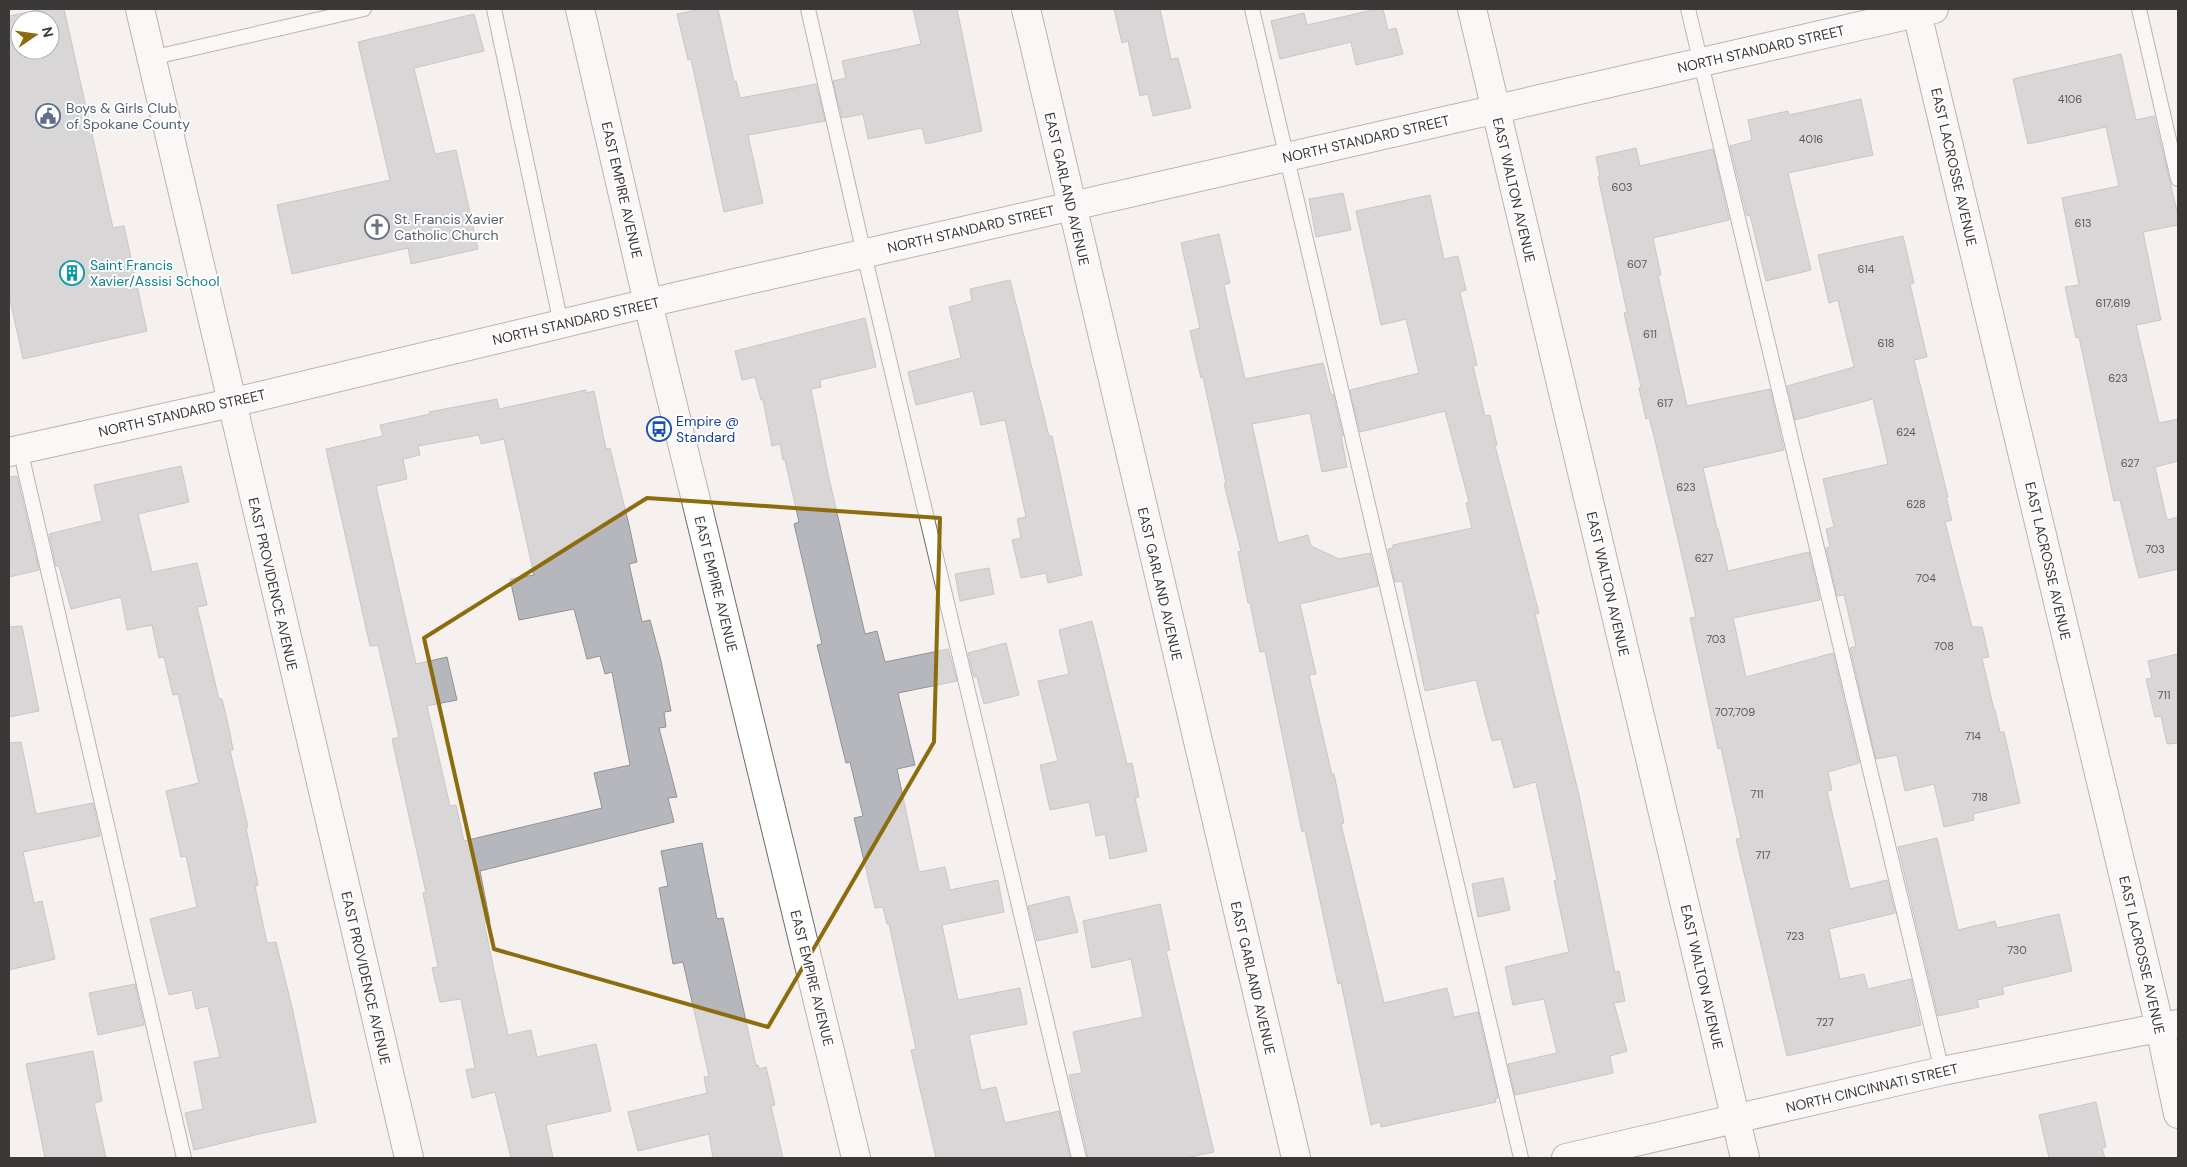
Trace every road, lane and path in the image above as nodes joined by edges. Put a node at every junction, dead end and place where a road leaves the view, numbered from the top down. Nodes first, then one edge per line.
1 (140, 9) edge
2 (362, 9) edge
3 (494, 9) edge
4 (580, 9) edge
5 (808, 9) edge
6 (1026, 9) edge
7 (1252, 9) edge
8 (1472, 9) edge
9 (1688, 9) edge
10 (2138, 9) edge
11 (1922, 10) edge
12 (151, 58) junction
13 (1700, 62) junction
14 (1495, 110) junction
15 (1287, 157) junction
16 (2178, 179) edge
17 (1070, 206) junction
18 (864, 254) junction
19 (648, 304) junction
20 (561, 324) junction
21 (231, 403) junction
22 (14, 450) edge
23 (2169, 1026) edge
24 (1942, 1071) junction
25 (2178, 1114) edge
26 (1736, 1119) junction
27 (184, 1158) edge
28 (409, 1158) edge
29 (856, 1158) edge
30 (1078, 1158) edge
31 (1296, 1158) edge
32 (1521, 1158) edge
33 (1566, 1158) edge
34 (1745, 1158) edge

1 - 12 street, EAST PROVIDENCE AVENUE
2 - 12 lane
3 - 20 lane
4 - 19 street, EAST EMPIRE AVENUE
5 - 18 lane
6 - 17 street, EAST GARLAND AVENUE
7 - 15 lane
8 - 14 street, EAST WALTON AVENUE
9 - 13 lane
10 - 16 lane
11 - 13 street, NORTH STANDARD STREET
11 - 23 street, EAST LACROSSE AVENUE
12 - 21 street, EAST PROVIDENCE AVENUE
13 - 14 street, NORTH STANDARD STREET
13 - 24 lane
14 - 15 street, NORTH STANDARD STREET
14 - 26 street, EAST WALTON AVENUE
15 - 17 street, NORTH STANDARD STREET
15 - 32 lane
17 - 18 street, NORTH STANDARD STREET
17 - 31 street, EAST GARLAND AVENUE
18 - 19 street, NORTH STANDARD STREET
18 - 30 lane
19 - 20 street, NORTH STANDARD STREET
19 - 29 street, EAST EMPIRE AVENUE
20 - 21 street, NORTH STANDARD STREET
21 - 22 street, NORTH STANDARD STREET
21 - 28 street, EAST PROVIDENCE AVENUE
22 - 27 lane
23 - 24 street, NORTH CINCINNATI STREET
23 - 25 street, EAST LACROSSE AVENUE
24 - 26 street, NORTH CINCINNATI STREET
26 - 33 street, NORTH CINCINNATI STREET
26 - 34 street, EAST WALTON AVENUE

